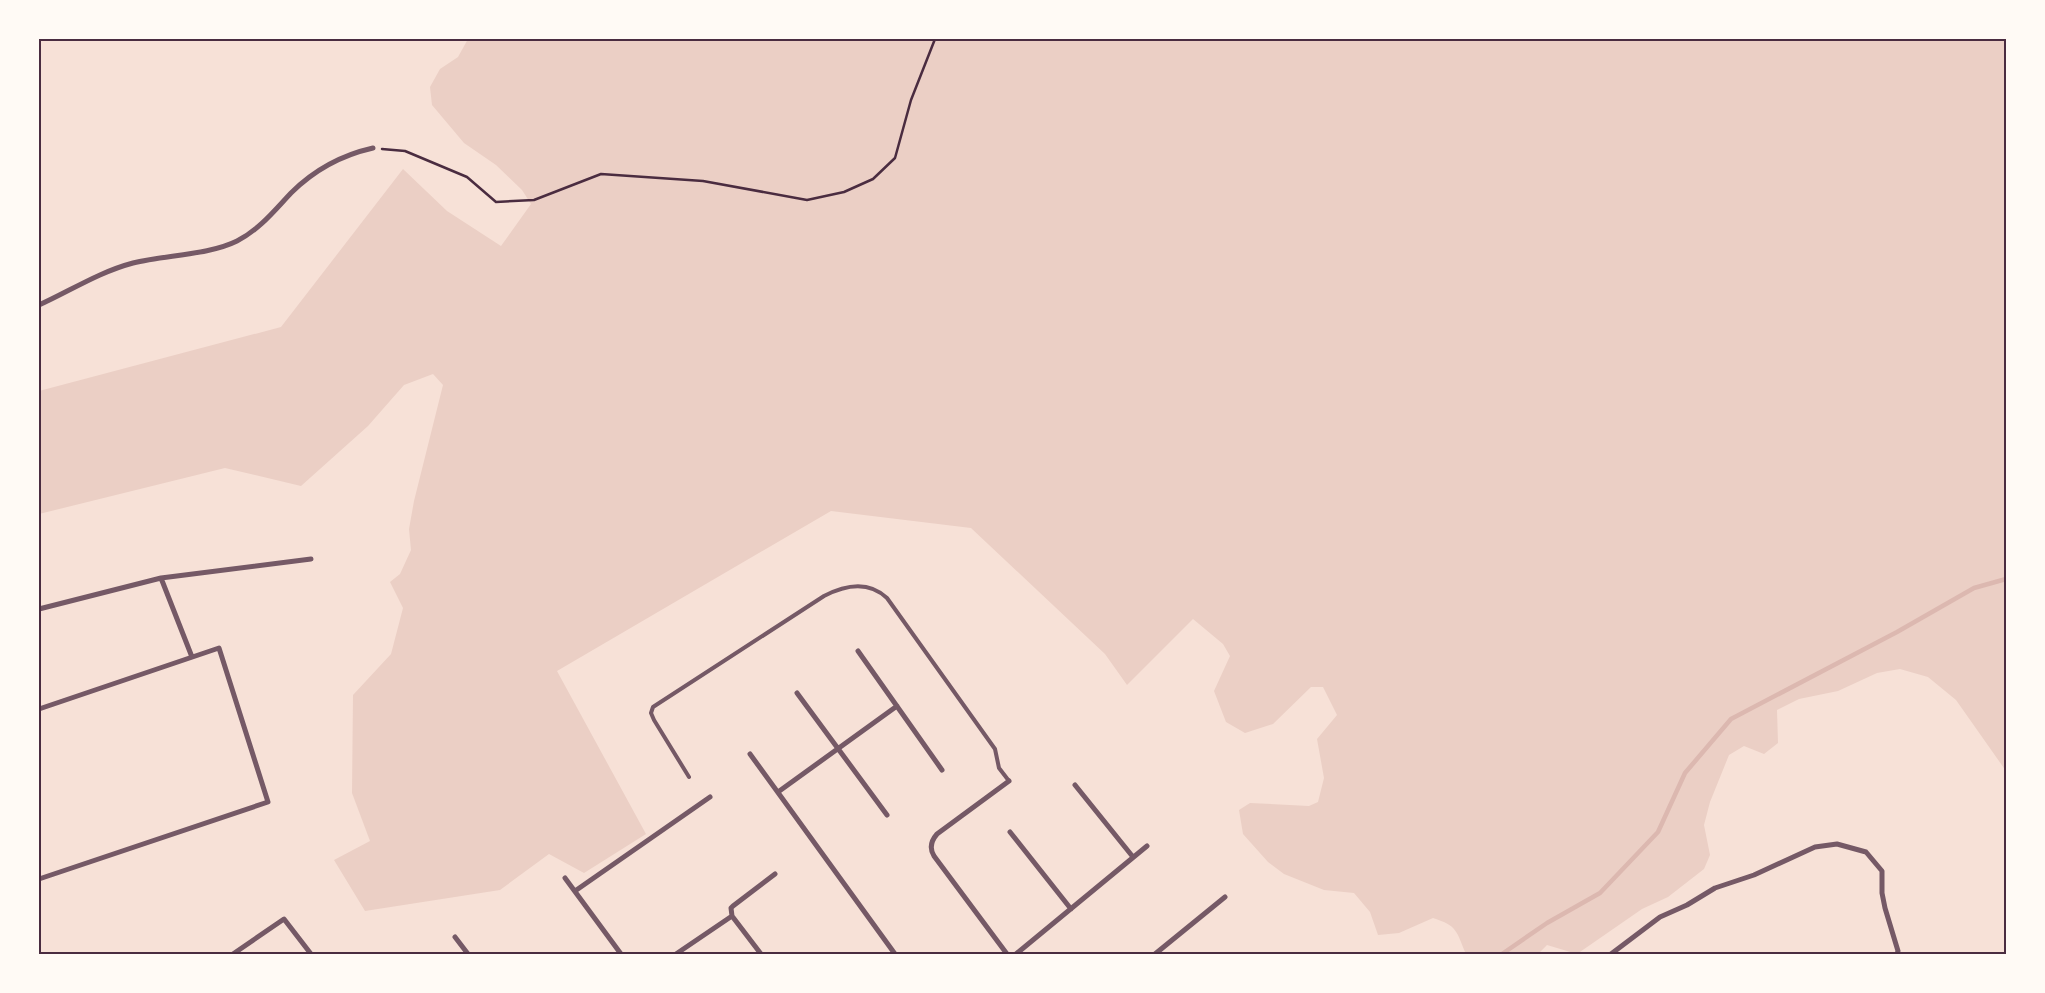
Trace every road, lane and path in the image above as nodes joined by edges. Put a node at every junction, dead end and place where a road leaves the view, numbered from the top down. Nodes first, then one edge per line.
1 (935, 39) edge
2 (373, 148) joint
3 (39, 305) edge
4 (311, 559) dead end
5 (162, 578) junction
6 (39, 609) edge
7 (858, 651) dead end
8 (192, 657) junction
9 (797, 693) dead end
10 (897, 706) junction
11 (39, 709) edge
12 (838, 749) junction
13 (750, 754) dead end
14 (942, 770) dead end
15 (690, 777) dead end
16 (1009, 781) joint
17 (1075, 785) dead end
18 (778, 792) junction
19 (710, 797) dead end
20 (887, 815) dead end
21 (1010, 832) dead end
22 (1147, 846) dead end
23 (1134, 857) junction
24 (775, 874) dead end
25 (565, 878) dead end
26 (39, 879) edge
27 (575, 891) junction
28 (1225, 897) dead end
29 (1071, 909) junction
30 (732, 916) junction
31 (454, 937) dead end
32 (233, 954) edge
33 (311, 954) edge
34 (468, 954) edge
35 (621, 954) edge
36 (676, 954) edge
37 (760, 954) edge
38 (895, 954) edge
39 (1007, 954) edge
40 (1016, 954) edge
41 (1155, 954) edge
42 (1611, 954) edge
43 (1897, 954) edge

1 - 2 path
2 - 3 street
4 - 5 street
5 - 6 street
5 - 8 street
7 - 10 street
8 - 11 street
8 - 26 street
9 - 12 street
10 - 12 street
10 - 14 street
12 - 18 street
12 - 20 street
13 - 18 street
15 - 16 lane
16 - 39 street
17 - 23 street
18 - 38 street
19 - 27 street
21 - 29 street
22 - 23 street
23 - 29 street
24 - 30 street
25 - 27 street
27 - 35 street
28 - 41 street
29 - 40 street
30 - 36 street
30 - 37 street
31 - 34 street
32 - 33 street
42 - 43 street

